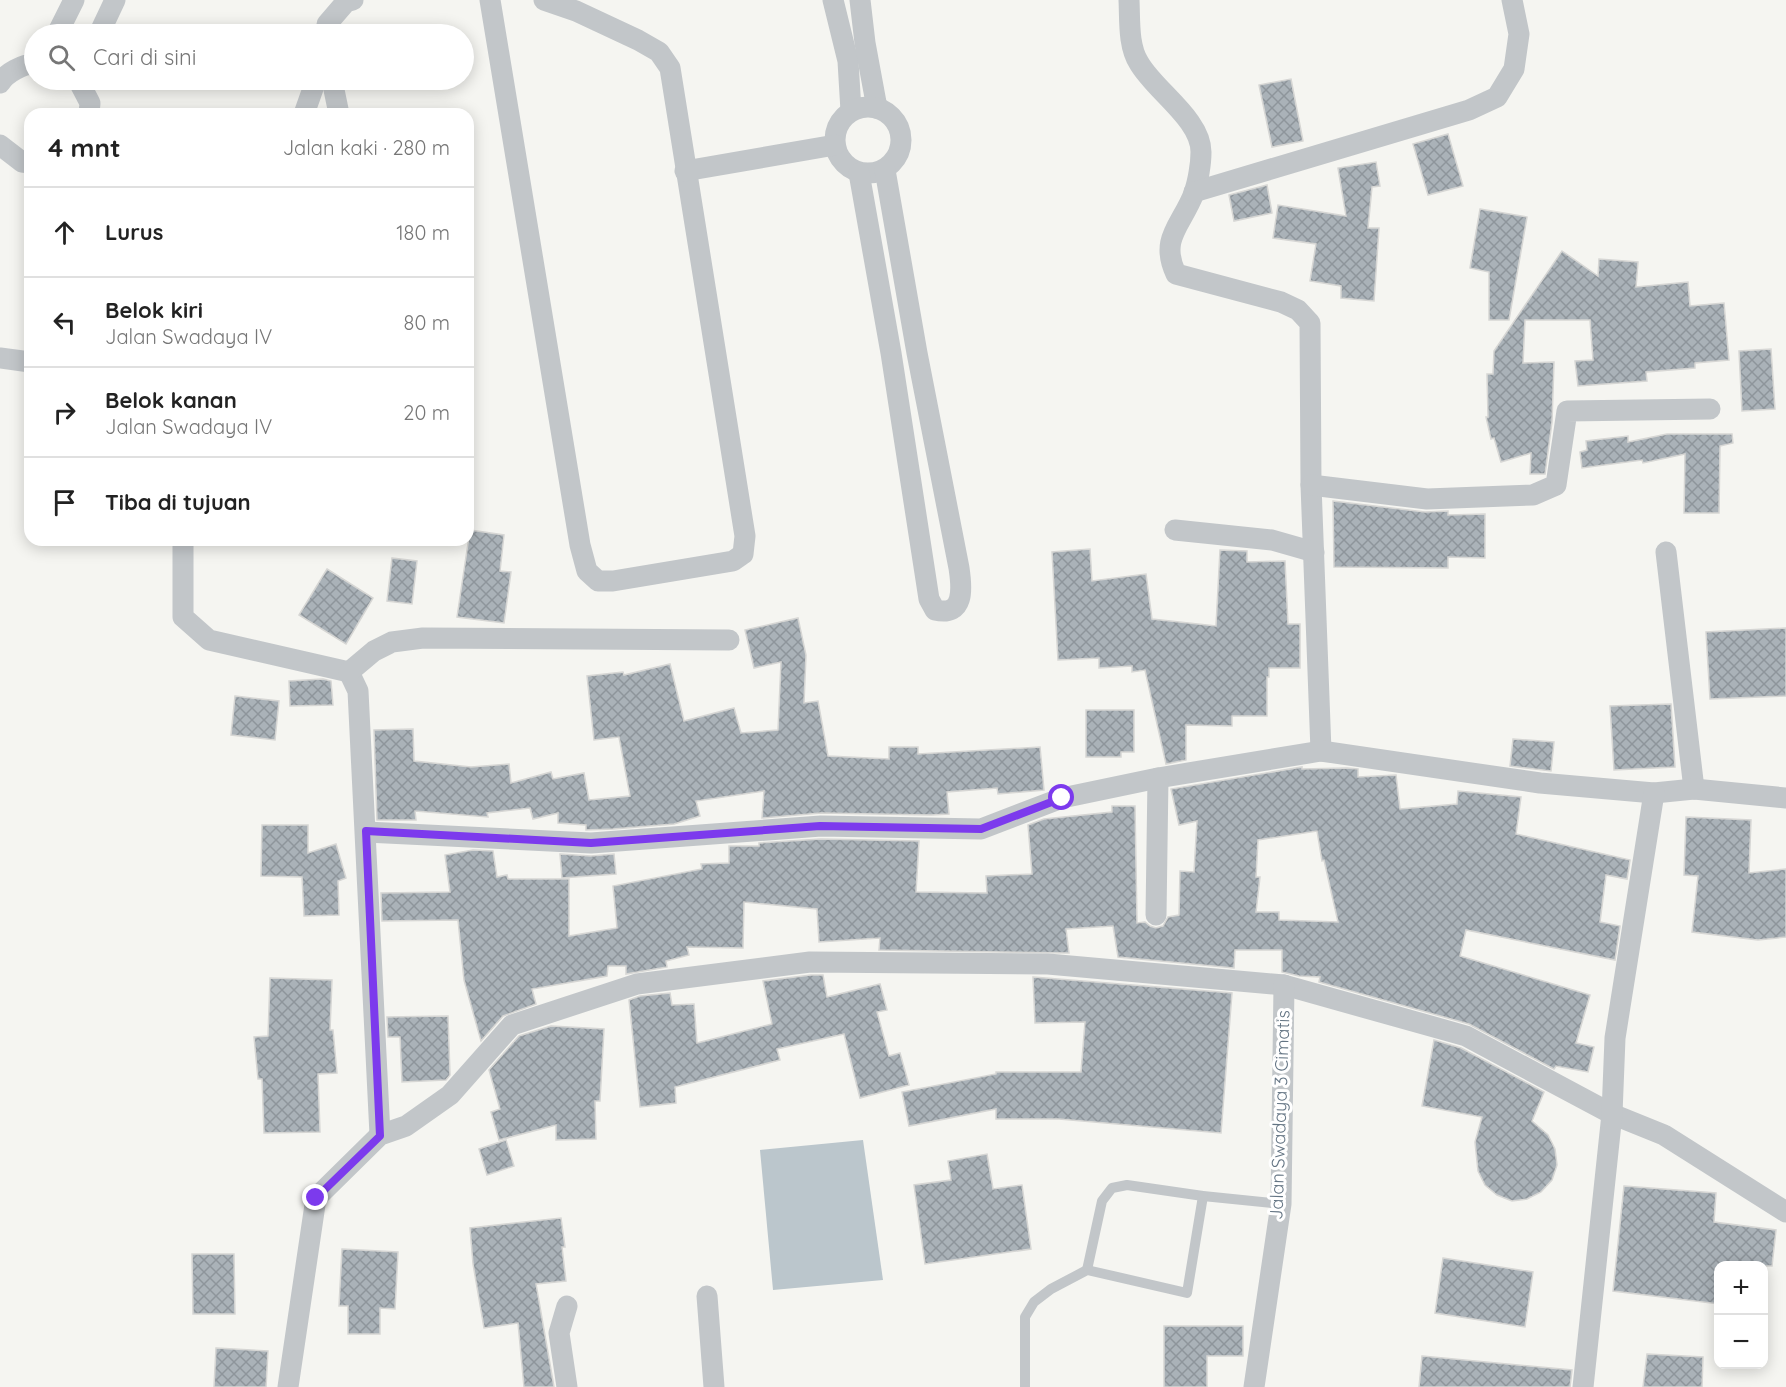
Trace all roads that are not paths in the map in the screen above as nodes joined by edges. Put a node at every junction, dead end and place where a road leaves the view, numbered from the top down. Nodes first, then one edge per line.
1 (74, 0) edge
2 (115, 0) edge
3 (353, 0) edge
4 (490, 0) edge
5 (544, 0) edge
6 (833, 0) edge
7 (860, 0) edge
8 (1129, 0) edge
9 (1512, 0) edge
10 (62, 24) edge
11 (104, 24) edge
12 (327, 24) edge
13 (24, 66) edge
14 (1, 79) edge
15 (83, 90) edge
16 (312, 90) edge
17 (334, 90) edge
18 (90, 108) edge
19 (306, 108) edge
20 (338, 108) edge
21 (877, 108) junction
22 (851, 111) junction
23 (0, 145) edge
24 (835, 145) junction
25 (24, 162) edge
26 (885, 170) junction
27 (685, 171) junction
28 (859, 173) junction
29 (1194, 192) junction
30 (0, 358) edge
31 (24, 361) edge
32 (1710, 409) dead end
33 (1311, 485) junction
34 (1175, 530) dead end
35 (183, 546) edge
36 (1314, 552) junction
37 (1666, 552) dead end
38 (729, 640) dead end
39 (349, 672) junction
40 (1321, 751) junction
41 (1158, 778) junction
42 (1694, 789) junction
43 (1654, 793) junction
44 (1786, 798) edge
45 (366, 831) junction
46 (1156, 915) dead end
47 (1284, 985) junction
48 (1612, 1114) junction
49 (380, 1136) junction
50 (1203, 1196) junction
51 (1281, 1204) junction
52 (1786, 1212) edge
53 (1087, 1270) junction
54 (708, 1296) dead end
55 (567, 1306) dead end
56 (288, 1387) edge
57 (567, 1387) edge
58 (714, 1387) edge
59 (1025, 1387) edge
60 (1254, 1387) edge
61 (1583, 1387) edge

1 - 10 street
2 - 11 street
3 - 12 street
4 - 27 street
5 - 27 street
6 - 22 street
7 - 21 street
8 - 29 street
9 - 29 street
13 - 14 street
15 - 18 street
16 - 19 street
17 - 20 street
21 - 22 street
21 - 26 street
22 - 24 street
23 - 25 street
24 - 27 street
24 - 28 street
26 - 28 street
26 - 28 street
29 - 33 street
30 - 31 street
32 - 33 street
33 - 36 street
34 - 36 street
35 - 39 street
36 - 40 street
37 - 42 street
38 - 39 street
39 - 45 street
40 - 41 street
40 - 43 street
41 - 45 street
41 - 46 street
42 - 43 street
42 - 44 street
43 - 48 street
45 - 49 street
47 - 48 street
47 - 49 street
47 - 51 street, Jalan Swadaya 3 Cimatis
48 - 52 street
48 - 61 street
49 - 56 street
50 - 51 lane
50 - 53 lane
50 - 53 lane
51 - 60 street, Jalan Swadaya 3 Cimatis
53 - 59 lane
54 - 58 street
55 - 57 street

